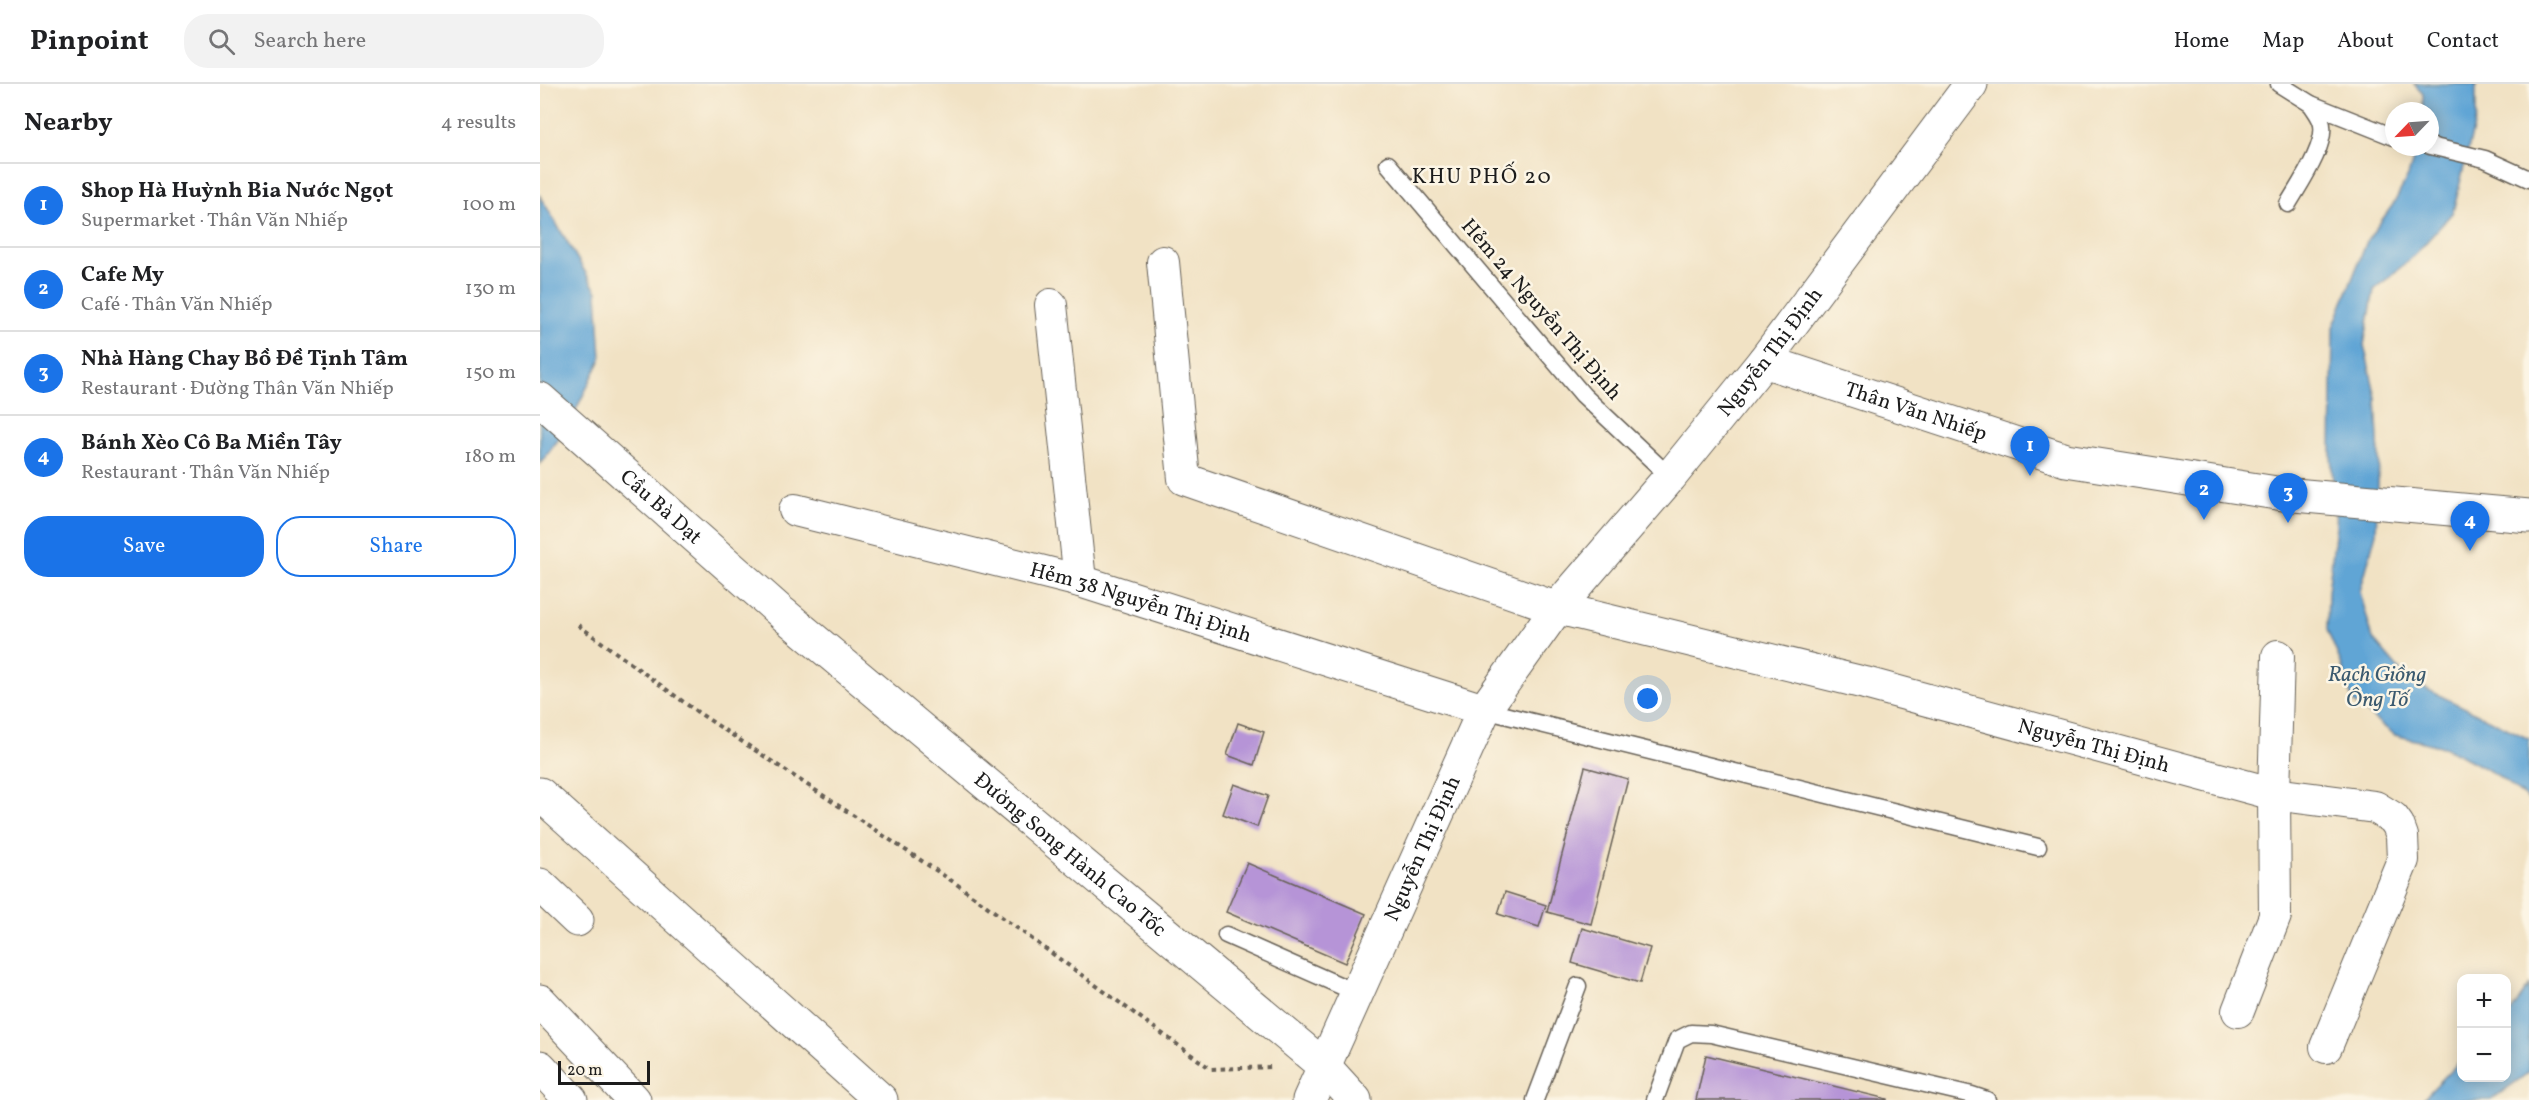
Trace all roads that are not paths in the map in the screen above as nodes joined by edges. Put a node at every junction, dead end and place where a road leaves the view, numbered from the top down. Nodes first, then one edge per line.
1 (1971, 84) edge
2 (2279, 84) edge
3 (2311, 104) junction
4 (2385, 133) edge
5 (2439, 148) edge
6 (1388, 164) dead end
7 (2529, 179) edge
8 (2288, 204) dead end
9 (1163, 262) dead end
10 (1051, 305) dead end
11 (1764, 361) junction
12 (540, 399) edge
13 (1670, 477) junction
14 (795, 510) dead end
15 (2529, 516) edge
16 (1080, 581) junction
17 (1557, 608) junction
18 (782, 613) joint
19 (2278, 656) dead end
20 (1484, 710) junction
21 (2274, 794) junction
22 (545, 799) edge
23 (2038, 847) dead end
24 (540, 885) edge
25 (577, 920) dead end
26 (1226, 935) dead end
27 (1578, 986) dead end
28 (1358, 993) junction
29 (540, 1001) edge
30 (2238, 1011) dead end
31 (2326, 1047) dead end
32 (1324, 1066) junction
33 (540, 1067) edge
34 (572, 1100) edge
35 (634, 1100) edge
36 (881, 1100) edge
37 (1309, 1100) edge
38 (1355, 1100) edge
39 (1535, 1100) edge
40 (1655, 1100) edge
41 (1987, 1100) edge

1 - 11 main road, Nguyễn Thị Định
2 - 3 lane
3 - 4 lane
3 - 8 lane
5 - 7 lane
6 - 13 lane, Hẻm 24 Nguyễn Thị Định
9 - 17 street
10 - 16 street
11 - 13 main road, Nguyễn Thị Định
11 - 15 main road, Thân Văn Nhiếp
12 - 18 main road, Cầu Bà Dạt
13 - 17 main road, Nguyễn Thị Định
14 - 16 street, Hẻm 38 Nguyễn Thị Định
16 - 20 street, Hẻm 38 Nguyễn Thị Định
17 - 20 main road, Nguyễn Thị Định
17 - 21 street, Nguyễn Thị Định
18 - 32 main road, Đường Song Hành Cao Tốc
19 - 21 street
20 - 23 lane
20 - 28 main road, Nguyễn Thị Định
21 - 30 street
21 - 31 street, Nguyễn Thị Định
22 - 36 main road
24 - 25 main road
26 - 28 lane
27 - 39 lane
28 - 32 main road, Nguyễn Thị Định
29 - 35 main road
32 - 37 main road, Nguyễn Thị Định
32 - 38 main road, Đường Song Hành Cao Tốc
33 - 34 main road
40 - 41 lane

